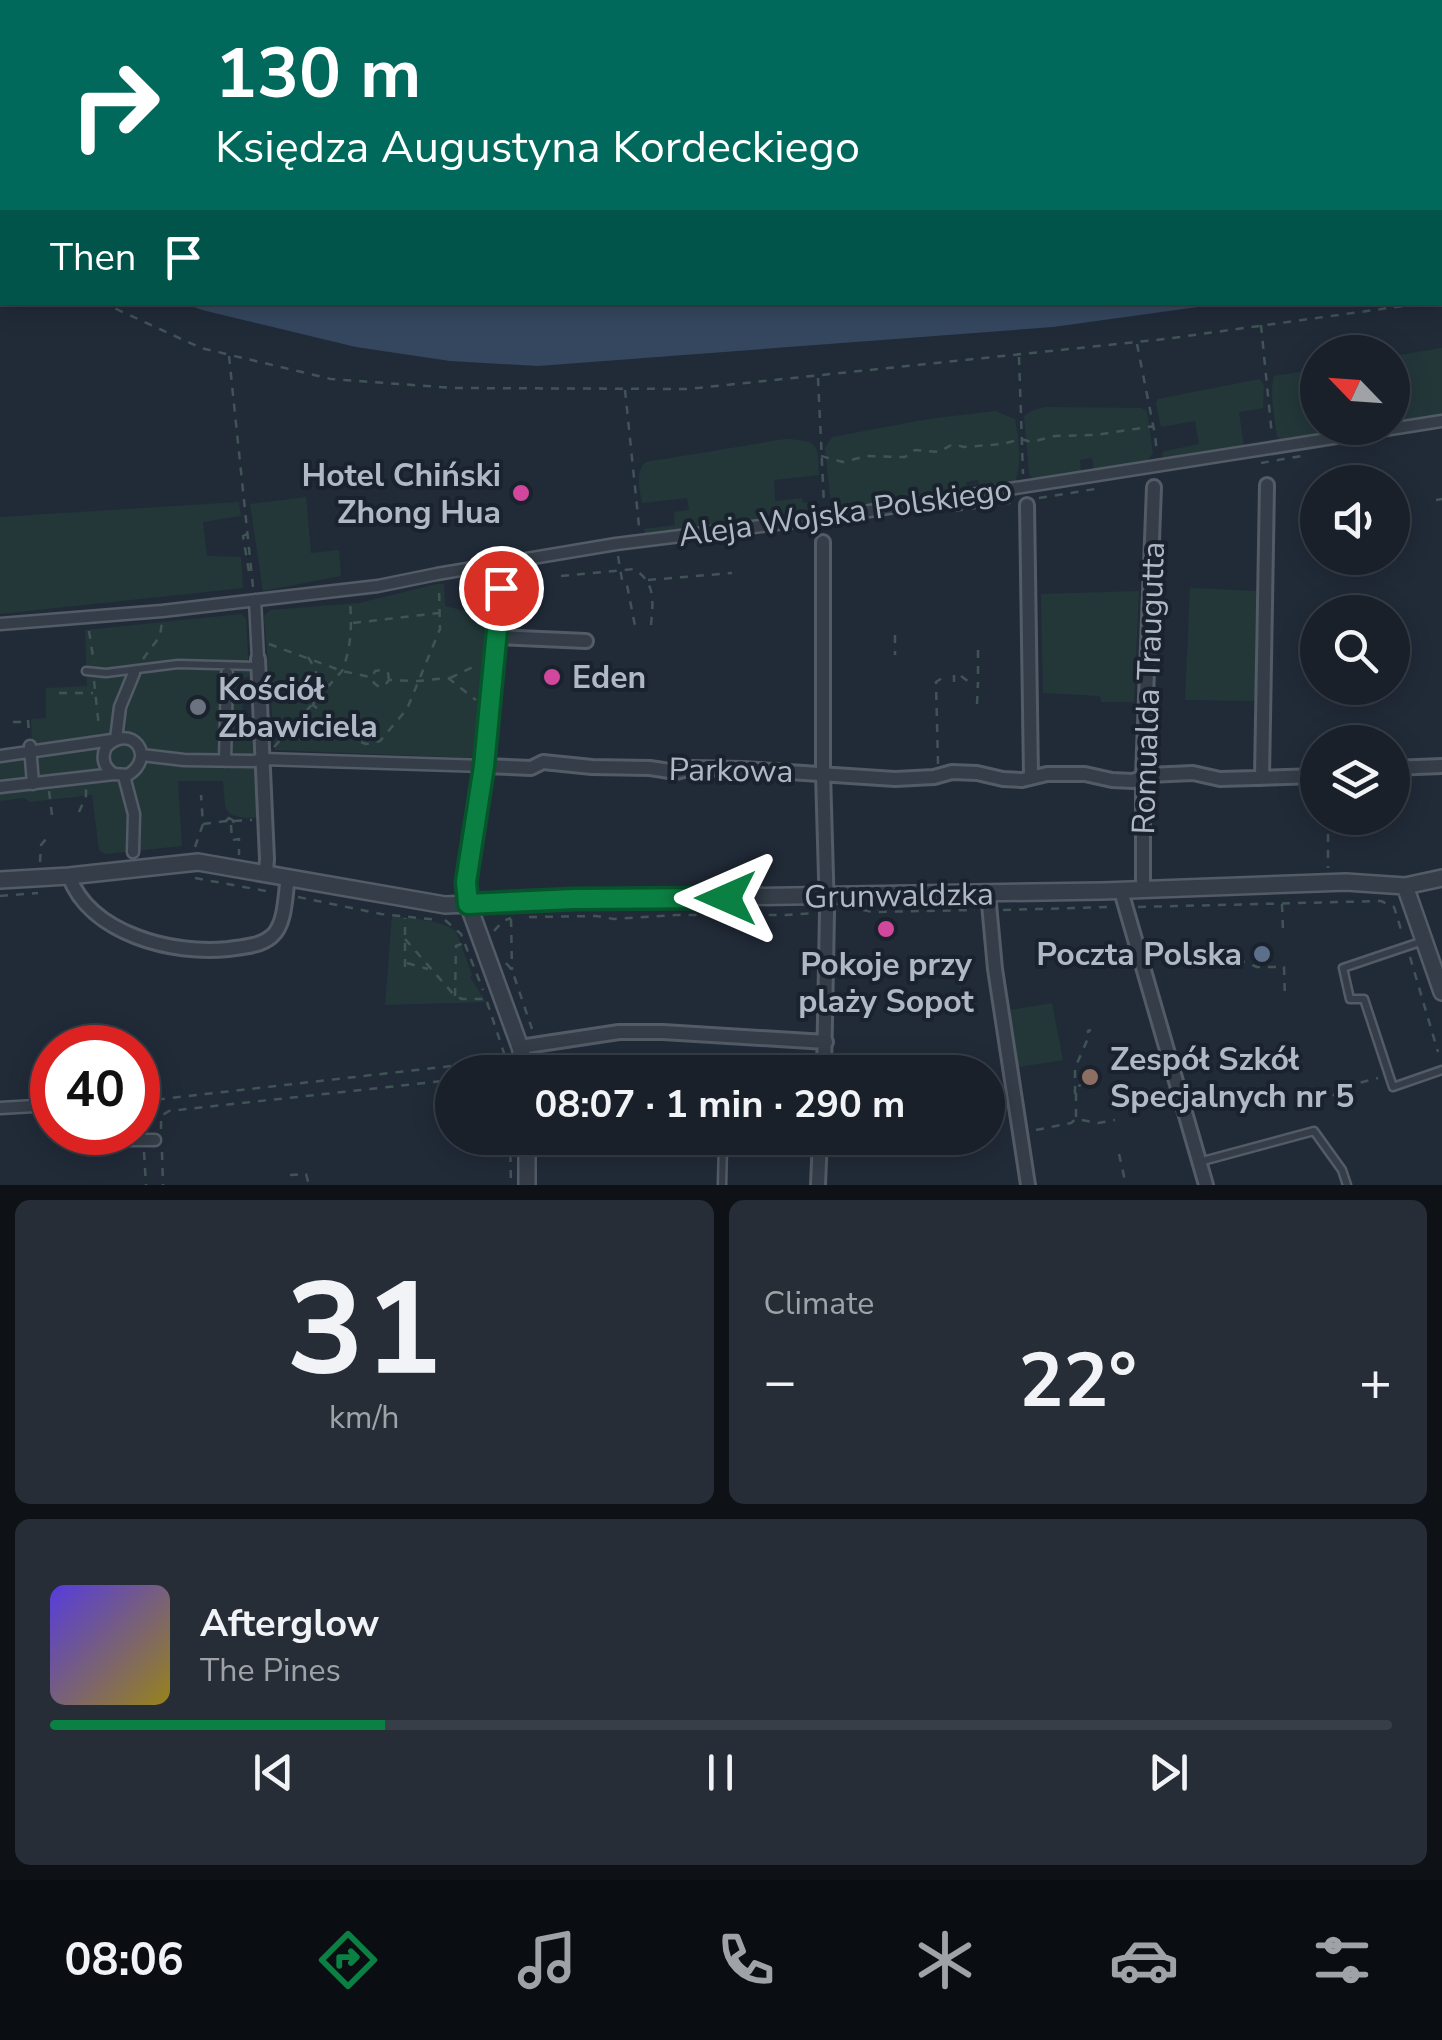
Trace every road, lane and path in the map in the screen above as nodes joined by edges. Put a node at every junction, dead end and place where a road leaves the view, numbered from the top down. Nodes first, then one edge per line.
1 (107, 305) edge
2 (1409, 305) edge
3 (1261, 324) junction
4 (1136, 342) junction
5 (228, 354) junction
6 (1019, 356) junction
7 (818, 377) junction
8 (625, 389) junction
9 (1442, 421) edge
10 (1154, 426) junction
11 (1022, 439) junction
12 (1274, 448) junction
13 (821, 456) junction
14 (1158, 465) junction
15 (1024, 476) dead end
16 (1267, 486) dead end
17 (1154, 487) dead end
18 (1027, 505) dead end
19 (825, 518) junction
20 (640, 541) junction
21 (823, 542) dead end
22 (618, 561) dead end
23 (620, 569) junction
24 (732, 573) dead end
25 (561, 576) dead end
26 (647, 580) junction
27 (253, 587) dead end
28 (440, 588) dead end
29 (501, 588) dead end
30 (349, 590) junction
31 (252, 600) junction
32 (162, 611) junction
33 (441, 613) junction
34 (352, 623) junction
35 (0, 624) edge
36 (651, 625) dead end
37 (634, 626) dead end
38 (894, 635) dead end
39 (497, 637) junction
40 (257, 640) junction
41 (586, 641) dead end
42 (978, 644) dead end
43 (895, 655) dead end
44 (308, 656) junction
45 (496, 656) junction
46 (258, 662) junction
47 (86, 671) dead end
48 (136, 671) junction
49 (342, 671) junction
50 (227, 673) dead end
51 (978, 674) dead end
52 (947, 675) dead end
53 (954, 675) dead end
54 (961, 676) dead end
55 (372, 677) junction
56 (448, 678) junction
57 (389, 680) junction
58 (418, 681) junction
59 (954, 682) dead end
60 (969, 682) dead end
61 (978, 682) dead end
62 (59, 693) dead end
63 (94, 693) dead end
64 (977, 704) dead end
65 (313, 706) junction
66 (490, 714) junction
67 (937, 717) junction
68 (945, 717) dead end
69 (13, 722) dead end
70 (99, 729) dead end
71 (110, 740) junction
72 (30, 749) junction
73 (142, 755) junction
74 (0, 756) edge
75 (263, 758) junction
76 (226, 761) junction
77 (484, 766) junction
78 (1442, 766) edge
79 (1410, 767) edge
80 (824, 773) junction
81 (119, 775) junction
82 (938, 776) junction
83 (1031, 776) junction
84 (1143, 776) junction
85 (1300, 777) edge
86 (85, 778) junction
87 (1262, 778) junction
88 (48, 782) junction
89 (33, 784) junction
90 (0, 787) edge
91 (202, 795) dead end
92 (79, 812) dead end
93 (52, 814) dead end
94 (258, 820) dead end
95 (230, 822) junction
96 (203, 824) junction
97 (1328, 835) edge
98 (46, 839) dead end
99 (195, 848) dead end
100 (133, 852) dead end
101 (240, 854) dead end
102 (40, 864) dead end
103 (266, 873) junction
104 (1328, 875) dead end
105 (69, 876) junction
106 (288, 877) junction
107 (191, 878) dead end
108 (1442, 878) edge
109 (0, 880) edge
110 (1405, 886) junction
111 (1143, 890) junction
112 (1121, 891) junction
113 (44, 893) dead end
114 (988, 894) junction
115 (285, 895) junction
116 (0, 896) edge
117 (827, 897) junction
118 (1282, 903) junction
119 (468, 904) junction
120 (1134, 907) dead end
121 (803, 913) dead end
122 (405, 916) junction
123 (528, 917) dead end
124 (445, 920) dead end
125 (1283, 931) dead end
126 (494, 932) dead end
127 (405, 939) junction
128 (1424, 940) junction
129 (1407, 946) junction
130 (504, 960) dead end
131 (1237, 962) dead end
132 (433, 970) junction
133 (512, 970) junction
134 (1442, 992) edge
135 (455, 996) junction
136 (486, 999) junction
137 (1285, 999) dead end
138 (1090, 1030) dead end
139 (537, 1033) dead end
140 (826, 1042) junction
141 (520, 1047) junction
142 (1438, 1052) dead end
143 (504, 1055) edge
144 (522, 1055) edge
145 (825, 1055) edge
146 (435, 1068) edge
147 (1442, 1070) edge
148 (1390, 1075) junction
149 (1105, 1077) dead end
150 (435, 1082) edge
151 (1075, 1094) junction
152 (1333, 1096) dead end
153 (160, 1099) edge
154 (30, 1106) edge
155 (0, 1108) edge
156 (1076, 1118) junction
157 (1115, 1120) dead end
158 (160, 1121) edge
159 (1036, 1130) dead end
160 (162, 1152) dead end
161 (1119, 1154) dead end
162 (151, 1155) edge
163 (510, 1155) edge
164 (526, 1155) edge
165 (722, 1155) edge
166 (819, 1155) edge
167 (1199, 1162) junction
168 (290, 1175) dead end
169 (146, 1185) edge
170 (163, 1185) edge
171 (310, 1185) edge
172 (510, 1185) edge
173 (526, 1185) edge
174 (722, 1185) edge
175 (818, 1185) edge
176 (1028, 1185) edge
177 (1126, 1185) edge
178 (1206, 1185) edge
179 (1347, 1185) edge

1 - 5 path
2 - 3 path
3 - 4 path
3 - 12 path
4 - 6 path
4 - 10 path
5 - 8 path
5 - 27 path
6 - 7 path
6 - 11 path
7 - 8 path
7 - 13 path
8 - 20 path
9 - 12 street, Aleja Wojska Polskiego
10 - 11 path
10 - 14 path
11 - 13 path
11 - 15 path
12 - 14 street, Aleja Wojska Polskiego
13 - 19 path
14 - 19 street, Aleja Wojska Polskiego
16 - 87 street
17 - 84 street, Romualda Traugutta
18 - 83 street
19 - 20 street, Aleja Wojska Polskiego
20 - 30 street, Aleja Wojska Polskiego
21 - 80 street
22 - 23 path
23 - 25 path
23 - 26 path
23 - 37 path
24 - 26 path
26 - 36 path
28 - 33 path
29 - 39 street
30 - 31 street, Aleja Wojska Polskiego
30 - 34 path
31 - 32 street, Aleja Wojska Polskiego
31 - 40 street
32 - 35 street, Aleja Wojska Polskiego
32 - 48 path
33 - 34 path
33 - 58 path
34 - 49 path
38 - 43 path
39 - 41 street
39 - 45 street
40 - 44 path
40 - 46 street
42 - 51 path
44 - 49 path
44 - 65 path
45 - 56 path
45 - 66 street
46 - 48 lane
46 - 75 street
47 - 48 lane
48 - 71 street
49 - 55 path
49 - 65 path
50 - 76 street
52 - 67 path
53 - 59 path
54 - 60 path
55 - 57 path
55 - 57 path
56 - 58 path
56 - 66 path
57 - 58 path
58 - 65 path
61 - 64 path
62 - 63 path
65 - 75 path
66 - 77 street
67 - 68 path
67 - 82 path
69 - 72 path
70 - 71 street
71 - 72 street
71 - 73 street, Parkowa
71 - 81 street
72 - 74 street
72 - 89 street
73 - 76 street, Parkowa
73 - 81 street
75 - 76 street, Parkowa
75 - 77 street, Parkowa
75 - 103 street
77 - 80 street, Parkowa
77 - 119 street
78 - 79 street
80 - 82 street, Parkowa
80 - 117 street
81 - 86 street
81 - 100 street
82 - 83 street, Parkowa
83 - 84 street, Parkowa
84 - 87 street, Parkowa
84 - 111 street, Romualda Traugutta
85 - 87 street, Parkowa
86 - 88 street
86 - 92 path
88 - 89 street
88 - 93 path
89 - 90 street
91 - 96 path
94 - 95 path
95 - 96 path
95 - 101 path
96 - 99 path
97 - 104 path
98 - 102 path
103 - 105 street, Grunwaldzka
103 - 106 street, Grunwaldzka
105 - 109 street, Grunwaldzka
105 - 115 street
106 - 115 street
106 - 119 street, Grunwaldzka
107 - 115 path
108 - 110 street, Grunwaldzka
110 - 111 street, Grunwaldzka
110 - 128 street
111 - 112 street, Grunwaldzka
112 - 114 street, Grunwaldzka
112 - 167 street
113 - 116 path
114 - 117 street, Grunwaldzka
114 - 176 street
115 - 122 path
117 - 119 street, Grunwaldzka
117 - 140 street
118 - 120 path
118 - 125 path
118 - 129 path
119 - 141 street
121 - 123 path
122 - 124 path
122 - 127 path
126 - 133 path
127 - 132 path
127 - 132 path
128 - 129 lane
128 - 134 street
129 - 142 path
129 - 148 lane
130 - 133 path
131 - 137 path
132 - 135 path
133 - 139 path
135 - 136 path
135 - 136 path
136 - 143 path
138 - 151 path
140 - 141 street
140 - 145 street
141 - 144 street
146 - 153 path
147 - 148 lane
148 - 152 path
149 - 151 path
150 - 158 path
151 - 156 path
154 - 155 street
156 - 157 path
156 - 159 path
160 - 170 path
161 - 177 path
162 - 169 path
163 - 172 path
164 - 173 street
165 - 174 lane
166 - 175 street
167 - 178 street
167 - 179 lane
168 - 171 path

